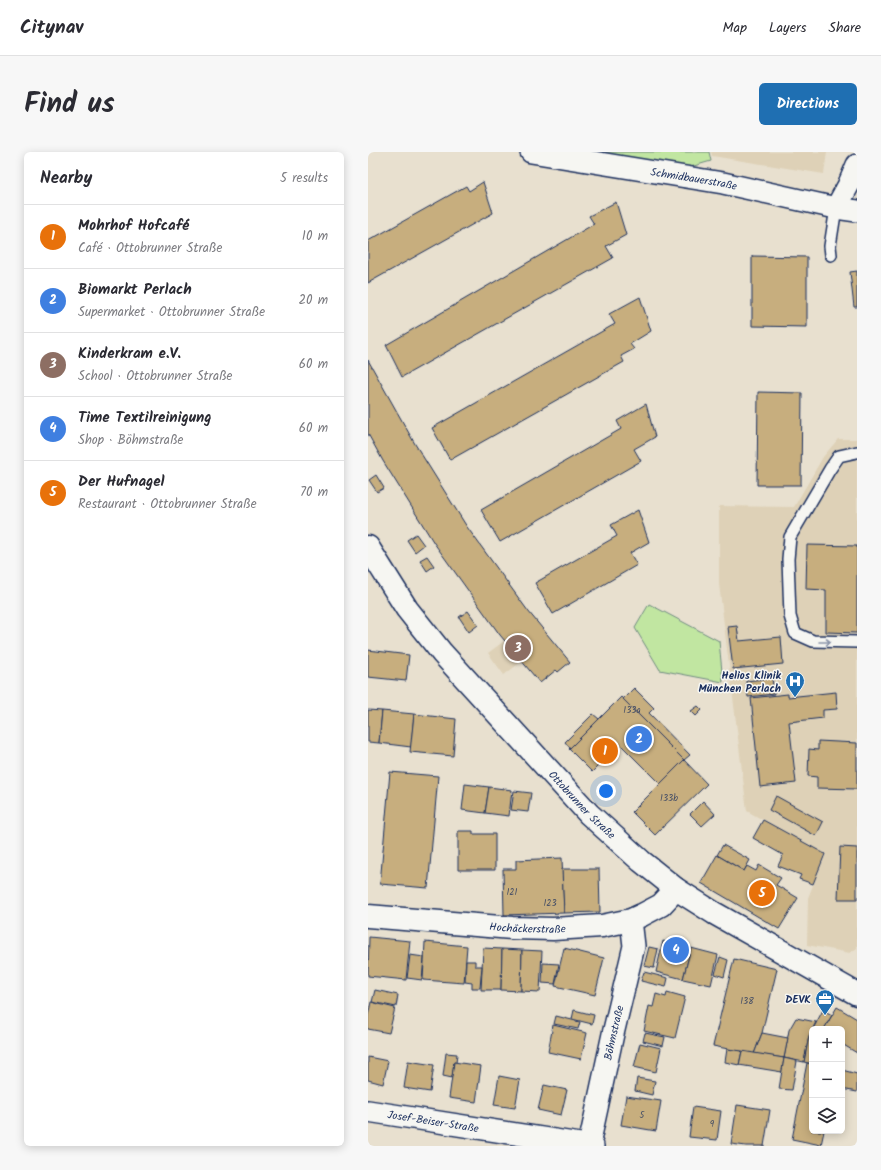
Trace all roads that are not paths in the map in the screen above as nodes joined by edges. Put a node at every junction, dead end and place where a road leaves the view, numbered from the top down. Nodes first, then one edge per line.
1 (531, 152) edge
2 (857, 164) edge
3 (836, 208) junction
4 (857, 211) edge
5 (831, 256) dead end
6 (857, 452) edge
7 (368, 548) edge
8 (857, 642) edge
9 (676, 889) junction
10 (368, 916) edge
11 (630, 920) junction
12 (857, 994) edge
13 (368, 1111) edge
14 (591, 1146) edge

1 - 3 street, Schmidbauerstraße
2 - 3 street
3 - 4 street, Schmidbauerstraße
3 - 5 lane
6 -> 8 lane
7 - 9 main road, Ottobrunner Straße
9 - 11 main road, Hochäckerstraße
9 - 12 main road, Ottobrunner Straße
10 - 11 main road, Hochäckerstraße
11 - 14 street, Böhmstraße
13 - 14 street, Josef-Beiser-Straße

